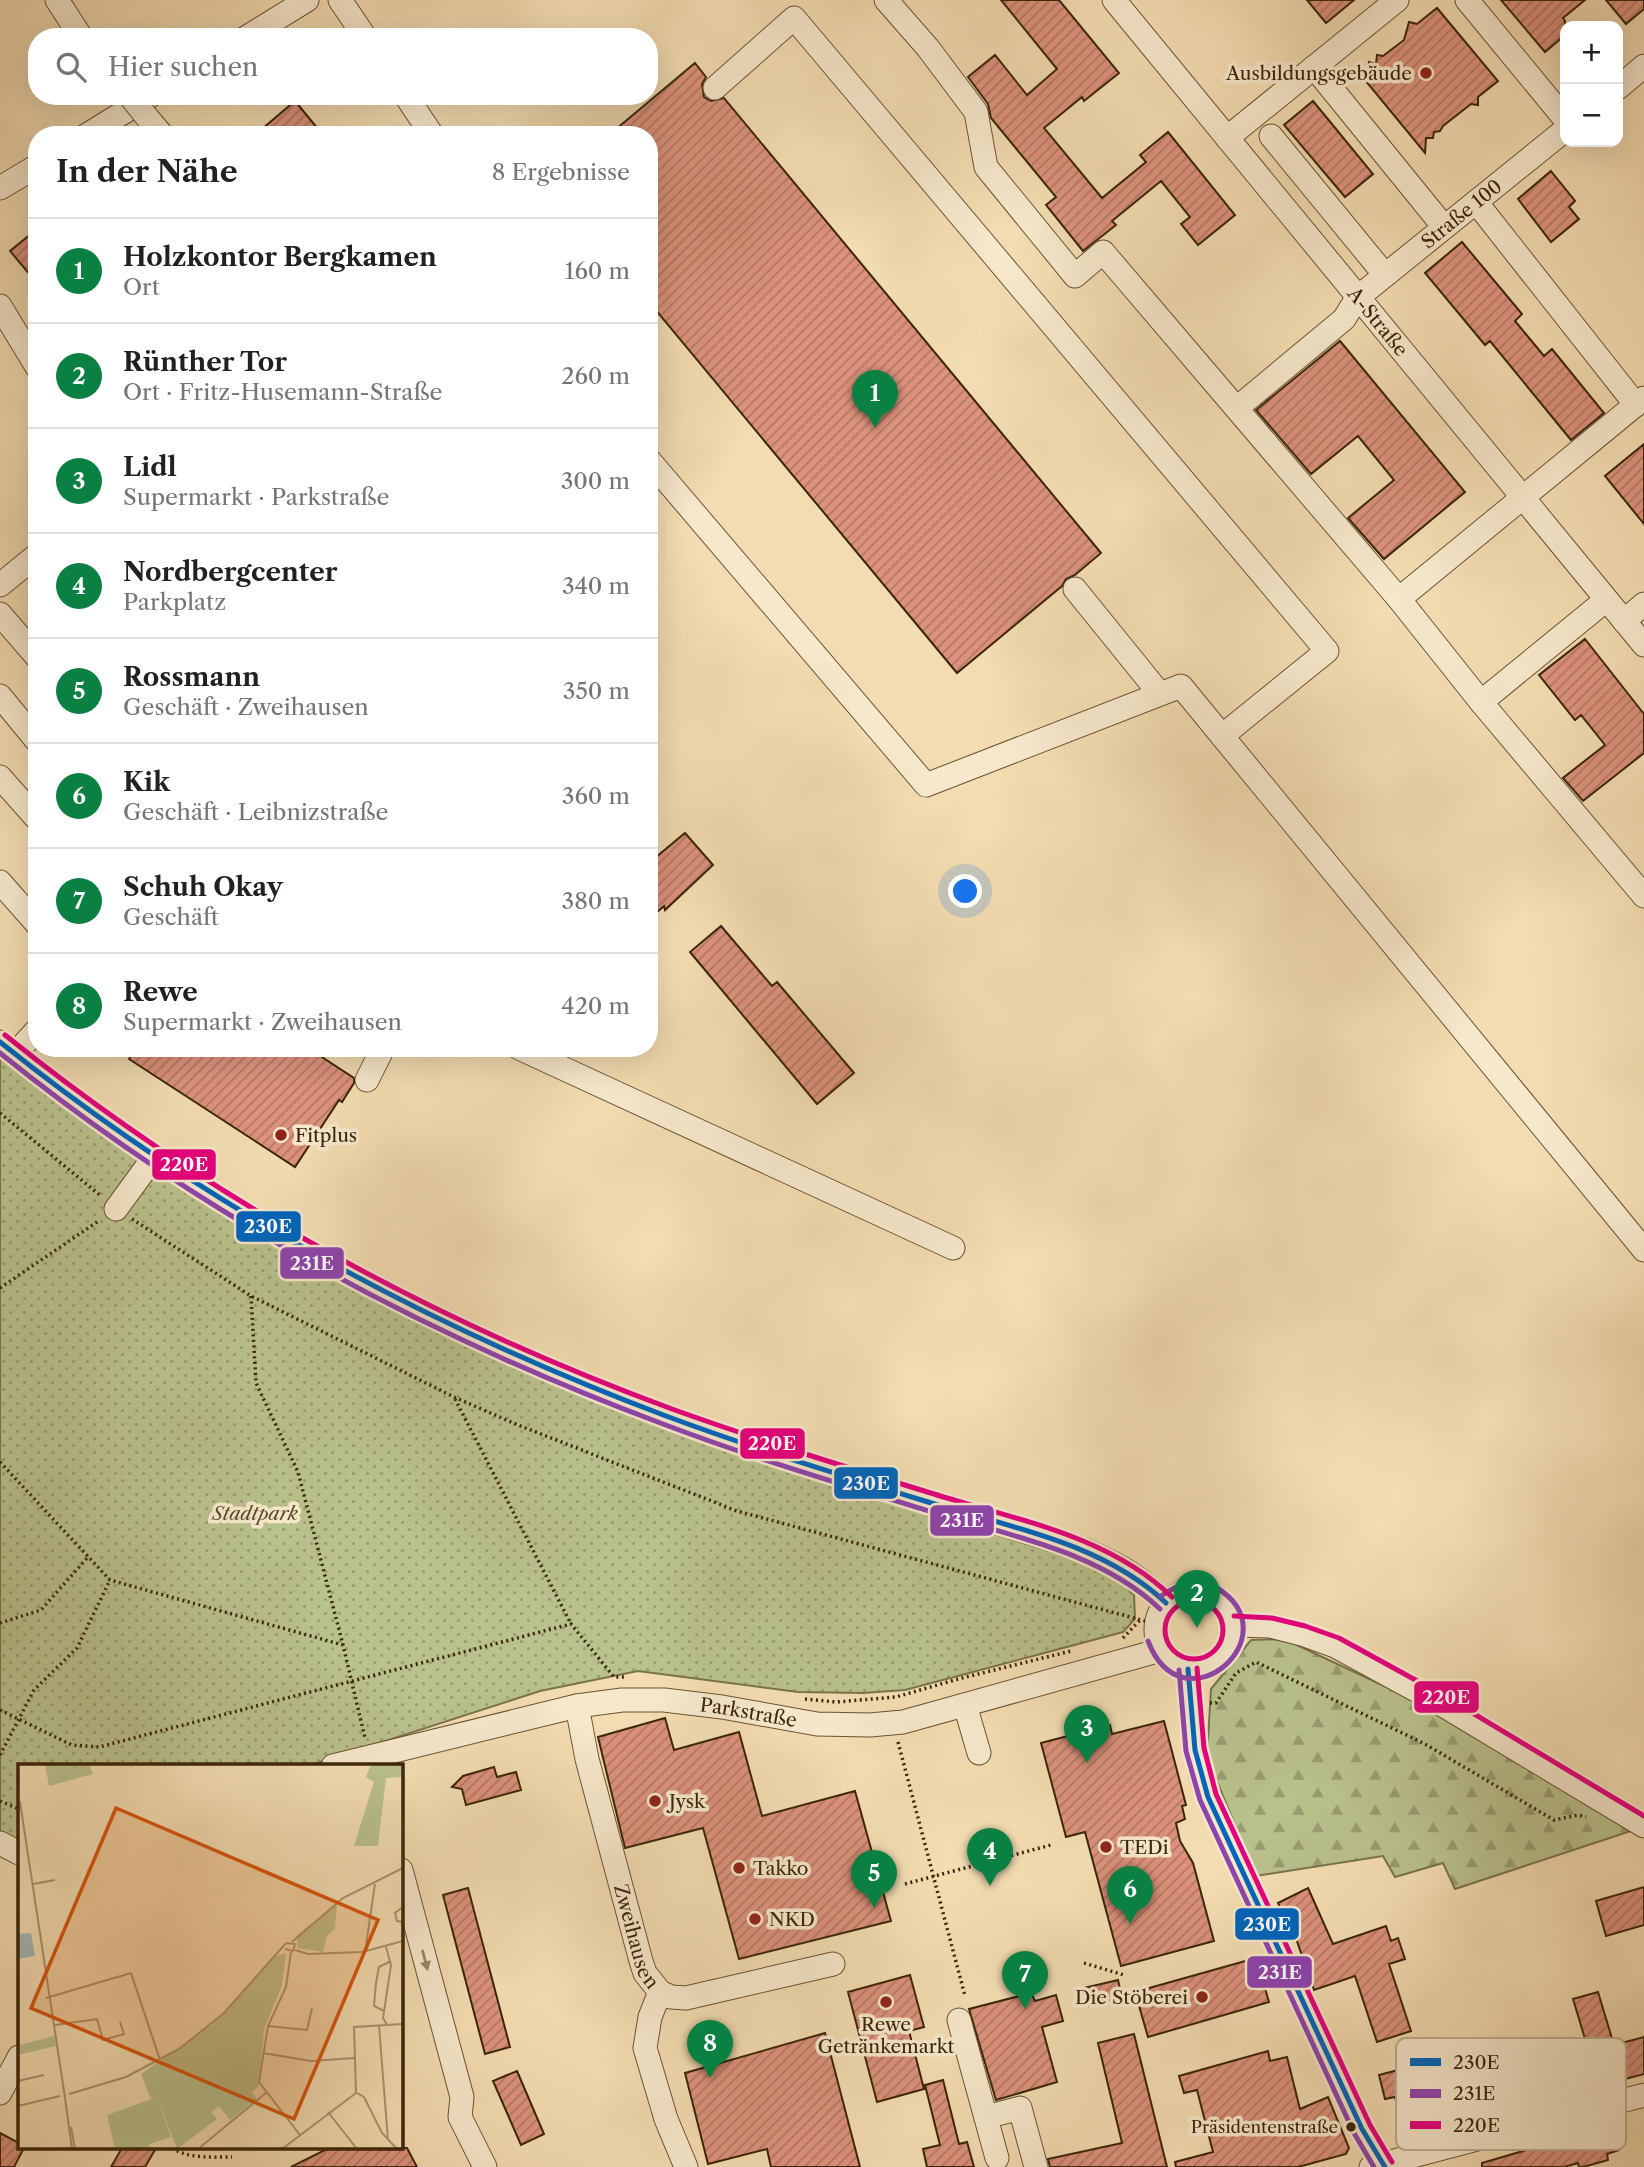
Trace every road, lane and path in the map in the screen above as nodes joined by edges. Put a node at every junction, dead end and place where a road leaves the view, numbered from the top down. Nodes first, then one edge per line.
1 (57, 0) edge
2 (307, 0) edge
3 (340, 0) edge
4 (886, 0) edge
5 (1114, 0) edge
6 (1397, 0) edge
7 (1467, 0) edge
8 (75, 28) edge
9 (262, 28) edge
10 (359, 28) edge
11 (1644, 66) edge
12 (1314, 67) junction
13 (1623, 84) edge
14 (715, 88) dead end
15 (135, 105) edge
16 (137, 105) edge
17 (412, 105) edge
18 (1560, 113) edge
19 (102, 126) edge
20 (154, 126) edge
21 (426, 126) edge
22 (1560, 134) edge
23 (1271, 136) dead end
24 (1227, 138) junction
25 (28, 171) edge
26 (0, 188) edge
27 (1476, 202) junction
28 (1444, 227) junction
29 (1385, 275) junction
30 (1357, 298) junction
31 (0, 306) edge
32 (28, 352) edge
33 (1640, 402) edge
34 (1237, 408) junction
35 (658, 471) edge
36 (1521, 497) junction
37 (28, 562) edge
38 (0, 585) edge
39 (1075, 589) dead end
40 (1399, 599) junction
41 (1606, 600) junction
42 (1644, 604) edge
43 (0, 614) edge
44 (1624, 621) junction
45 (1644, 645) edge
46 (28, 647) edge
47 (1160, 694) junction
48 (0, 696) edge
49 (1481, 702) junction
50 (28, 730) edge
51 (1222, 736) junction
52 (0, 777) edge
53 (28, 808) edge
54 (0, 882) edge
55 (1644, 896) edge
56 (28, 914) edge
57 (28, 1036) edge
58 (8, 1048) edge
59 (379, 1057) edge
60 (539, 1057) edge
61 (368, 1080) dead end
62 (154, 1157) junction
63 (116, 1209) joint
64 (953, 1248) dead end
65 (1644, 1250) edge
66 (0, 1288) edge
67 (454, 1398) junction
68 (0, 1462) edge
69 (88, 1557) junction
70 (110, 1580) junction
71 (1161, 1613) junction
72 (0, 1623) edge
73 (571, 1624) dead end
74 (1234, 1625) junction
75 (344, 1645) junction
76 (1161, 1650) junction
77 (1188, 1669) junction
78 (1190, 1703) junction
79 (965, 1705) junction
80 (577, 1706) junction
81 (897, 1739) dead end
82 (979, 1753) dead end
83 (0, 1755) edge
84 (371, 1761) edge
85 (348, 1764) edge
86 (0, 1801) edge
87 (18, 1809) edge
88 (1588, 1817) dead end
89 (1644, 1826) edge
90 (0, 1843) edge
91 (1051, 1844) dead end
92 (18, 1852) edge
93 (402, 1874) edge
94 (933, 1877) junction
95 (905, 1885) dead end
96 (1083, 1963) dead end
97 (833, 1964) dead end
98 (1124, 1975) dead end
99 (660, 1992) junction
100 (965, 1996) dead end
101 (959, 2020) dead end
102 (18, 2060) edge
103 (9, 2088) edge
104 (1644, 2095) edge
105 (1626, 2100) edge
106 (986, 2117) junction
107 (175, 2150) edge
108 (1439, 2150) edge
109 (232, 2157) dead end
110 (997, 2158) dead end
111 (1379, 2166) edge
112 (485, 2167) edge
113 (686, 2167) edge
114 (1036, 2167) edge

1 - 8 street
2 - 9 street
3 - 10 street
4 - 34 street
5 - 24 street, A-Straße
6 - 12 street
7 - 18 street
11 - 13 street
12 - 24 street
12 - 28 street
14 - 51 street
15 - 19 street
16 - 20 street, bridge
17 - 21 street
22 - 27 street, Straße 100
23 - 29 street
24 - 30 street, A-Straße
25 - 26 street
27 - 28 street, Straße 100
27 - 33 street
28 - 29 street, Straße 100
29 - 30 street, Straße 100
30 - 34 street, Straße 100
30 - 36 street, A-Straße
31 - 32 street
33 - 36 street
34 - 40 street
35 - 47 street
36 - 40 street
36 - 41 street, A-Straße
37 - 38 street
39 - 47 street
40 - 49 street
41 - 44 street, A-Straße
41 - 49 street
42 - 44 street
43 - 46 street
44 - 45 street, A-Straße
47 - 51 street
48 - 50 street
49 - 55 street
51 - 65 street
52 - 53 street
54 - 56 street
57 - 58 street
58 - 62 street
59 - 61 street
60 - 64 street
62 - 63 street
62 - 71 street
63 - 66 path
67 - 71 path
67 - 73 path
67 - 75 path
68 - 69 path
69 - 70 path
69 - 72 path
70 - 75 path
70 - 83 path
71 - 74 street
71 - 76 street
74 - 77 street
74 - 89 street
75 - 84 path
76 - 77 street
76 - 79 street, Parkstraße
77 - 78 street
78 - 88 path
78 - 111 street
79 - 80 street, Parkstraße
79 - 82 street
80 - 84 street, Parkstraße
80 - 99 street, Zweihausen
81 - 94 path
84 - 85 street, Parkstraße
86 - 87 path
90 - 92 street
91 - 94 path
93 -> 112 street
94 - 95 path
94 - 100 path
96 - 98 path
97 - 99 street, Zweihausen
99 - 113 street
101 - 106 street
102 - 103 street
104 - 105 street
106 - 110 street
106 - 114 street
107 - 109 path
108 - 111 street

